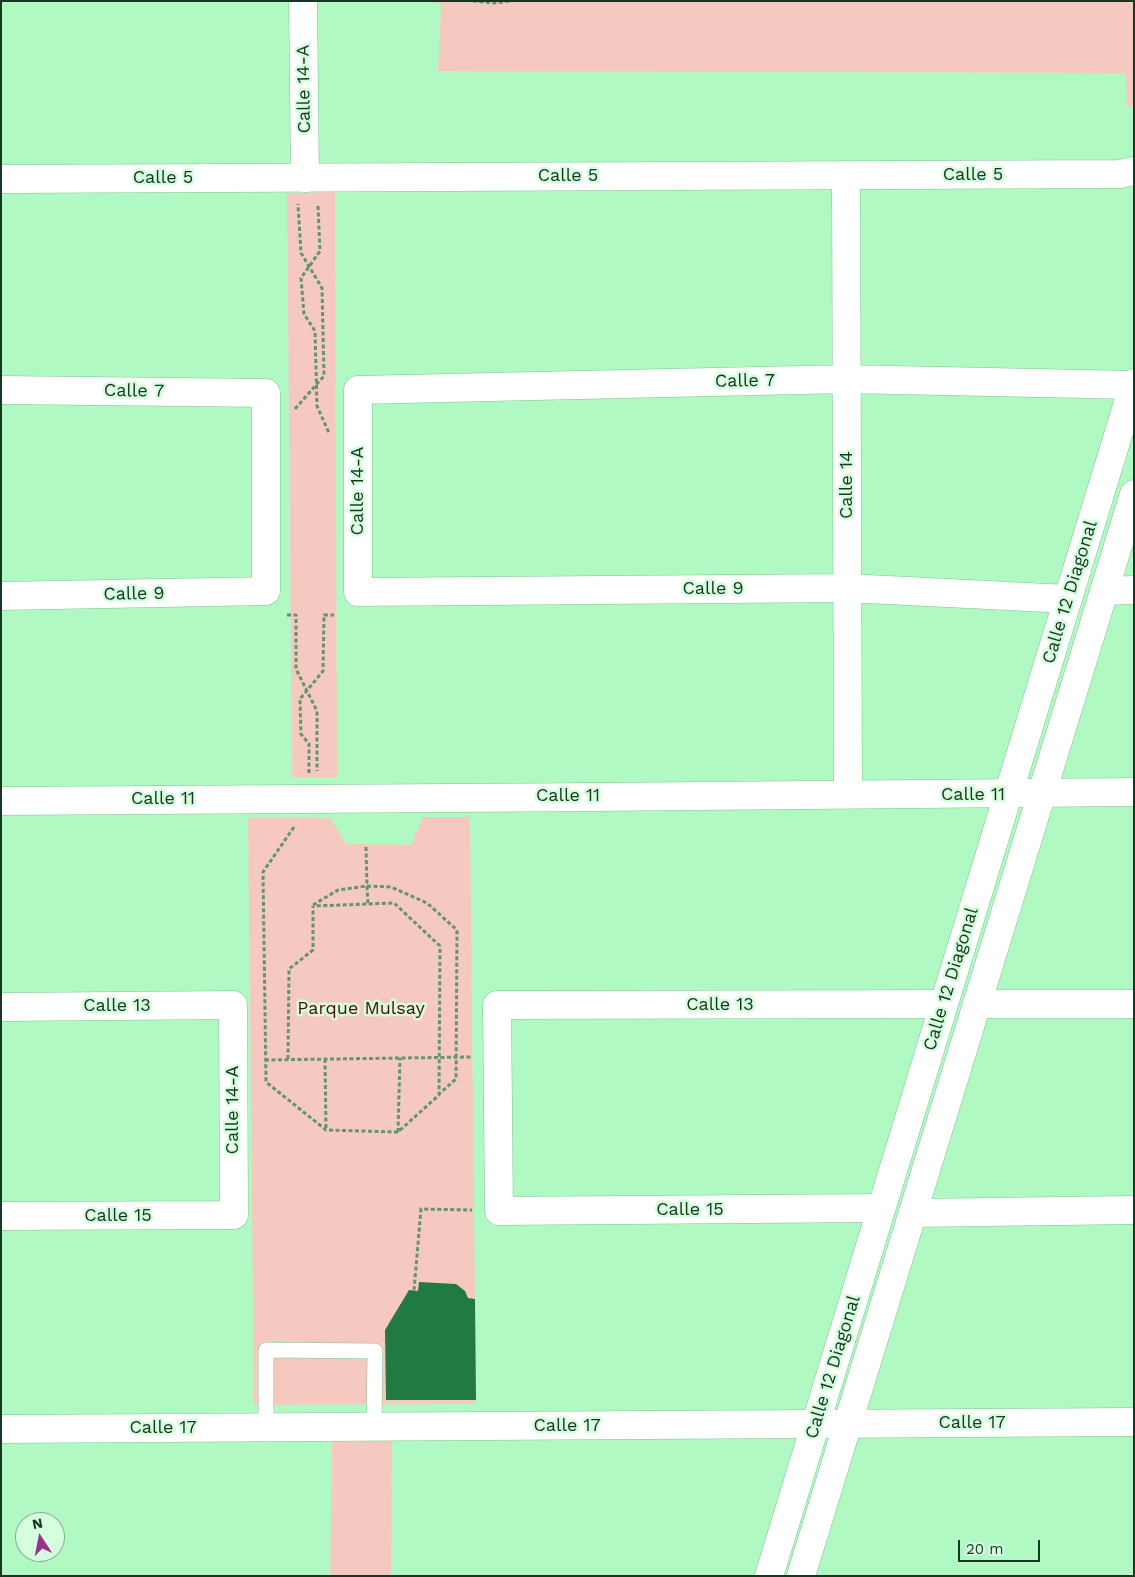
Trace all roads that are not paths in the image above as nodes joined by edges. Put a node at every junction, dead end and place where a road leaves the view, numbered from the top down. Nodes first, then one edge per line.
1 (303, 1) edge
2 (1134, 171) edge
3 (846, 175) junction
4 (1, 179) edge
5 (307, 193) junction
6 (846, 379) junction
7 (1133, 384) edge
8 (1, 390) edge
9 (358, 390) joint
10 (1134, 494) edge
11 (847, 588) junction
12 (1134, 590) edge
13 (266, 591) joint
14 (1104, 591) junction
15 (358, 592) joint
16 (1, 596) edge
17 (1068, 599) junction
18 (1134, 792) edge
19 (848, 794) junction
20 (1042, 794) junction
21 (1007, 796) junction
22 (1, 801) edge
23 (943, 1004) junction
24 (977, 1004) junction
25 (1134, 1004) edge
26 (233, 1005) joint
27 (1, 1007) edge
28 (881, 1208) junction
29 (1134, 1210) edge
30 (487, 1211) joint
31 (912, 1213) junction
32 (234, 1215) joint
33 (1, 1216) edge
34 (1134, 1422) edge
35 (815, 1424) junction
36 (847, 1424) junction
37 (266, 1427) junction
38 (374, 1427) junction
39 (1, 1429) edge
40 (769, 1576) edge
41 (801, 1576) edge

1 - 5 street, Calle 14-A
2 - 3 street, Calle 5
3 - 5 street, Calle 5
3 - 6 street, Calle 14
4 - 5 street, Calle 5
6 - 7 street, Calle 7
6 - 9 street, Calle 7
6 - 11 street, Calle 14
7 - 17 street, Calle 12 Diagonal
8 - 13 street, Calle 7
9 - 15 street, Calle 14-A
10 - 14 street, Calle 12 Diagonal
11 - 15 street, Calle 9
11 - 17 street, Calle 9
11 - 19 street, Calle 14
12 - 14 street
13 - 16 street, Calle 9
14 - 20 street, Calle 12 Diagonal
17 - 21 street, Calle 12 Diagonal
18 - 20 street, Calle 11
19 - 21 street, Calle 11
19 - 22 street, Calle 11
20 - 21 street, Calle 11
20 - 24 street, Calle 12 Diagonal
21 - 23 street, Calle 12 Diagonal
23 - 28 street, Calle 12 Diagonal
23 - 30 street, Calle 13
24 - 25 street
24 - 31 street, Calle 12 Diagonal
26 - 27 street, Calle 13
26 - 32 street, Calle 14-A
28 - 30 street, Calle 15
28 - 35 street, Calle 12 Diagonal
29 - 31 street
31 - 36 street, Calle 12 Diagonal
32 - 33 street, Calle 15
34 - 36 street, Calle 17
35 - 36 street, Calle 17
35 - 38 street, Calle 17
35 - 40 street, Calle 12 Diagonal
36 - 41 street, Calle 12 Diagonal
37 - 38 street, Calle 17
37 - 38 lane
37 - 39 street, Calle 17

